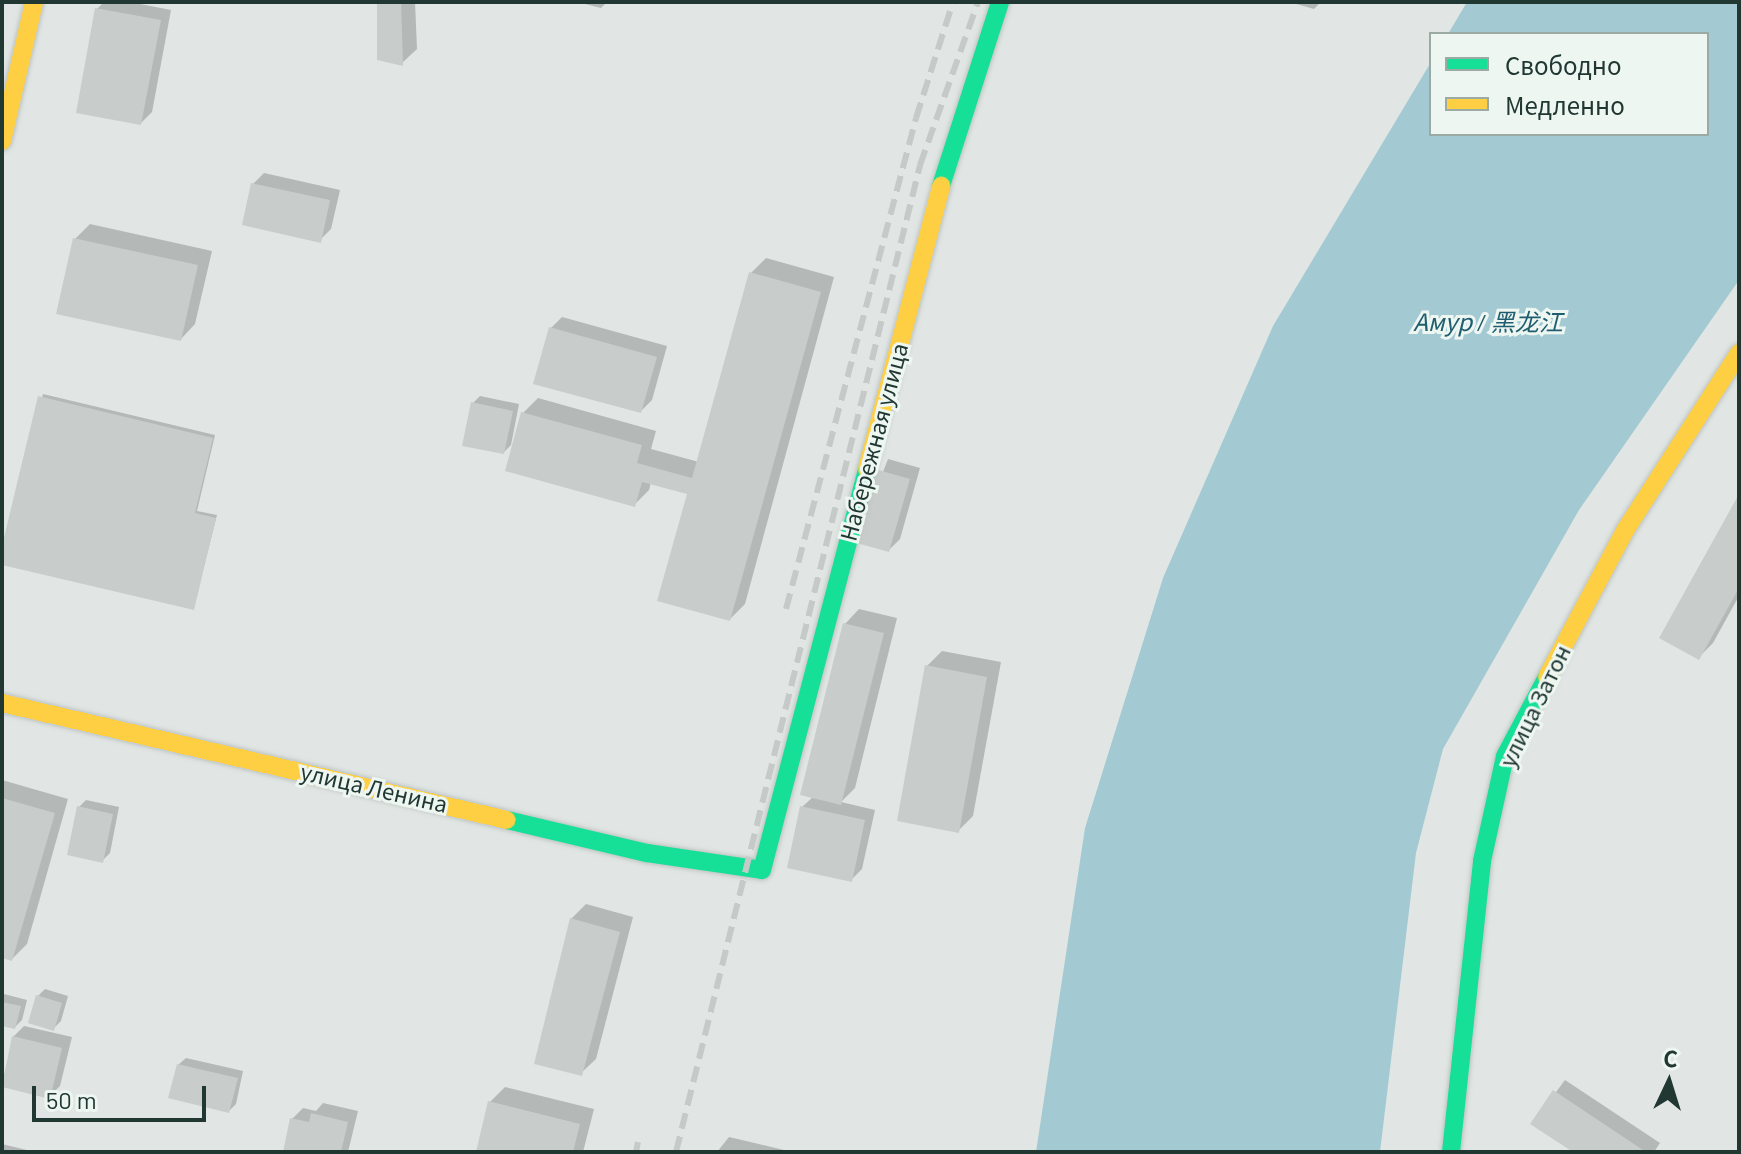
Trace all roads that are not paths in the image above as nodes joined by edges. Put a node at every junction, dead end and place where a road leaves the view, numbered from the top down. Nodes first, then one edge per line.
1 (34, 2) edge
2 (1000, 2) edge
3 (2, 141) edge
4 (1739, 353) edge
5 (2, 703) edge
6 (747, 867) joint
7 (1451, 1152) edge

1 - 3 street
2 - 6 street, Набережная улица
4 - 7 street, улица Затон
5 - 6 street, улица Ленина

